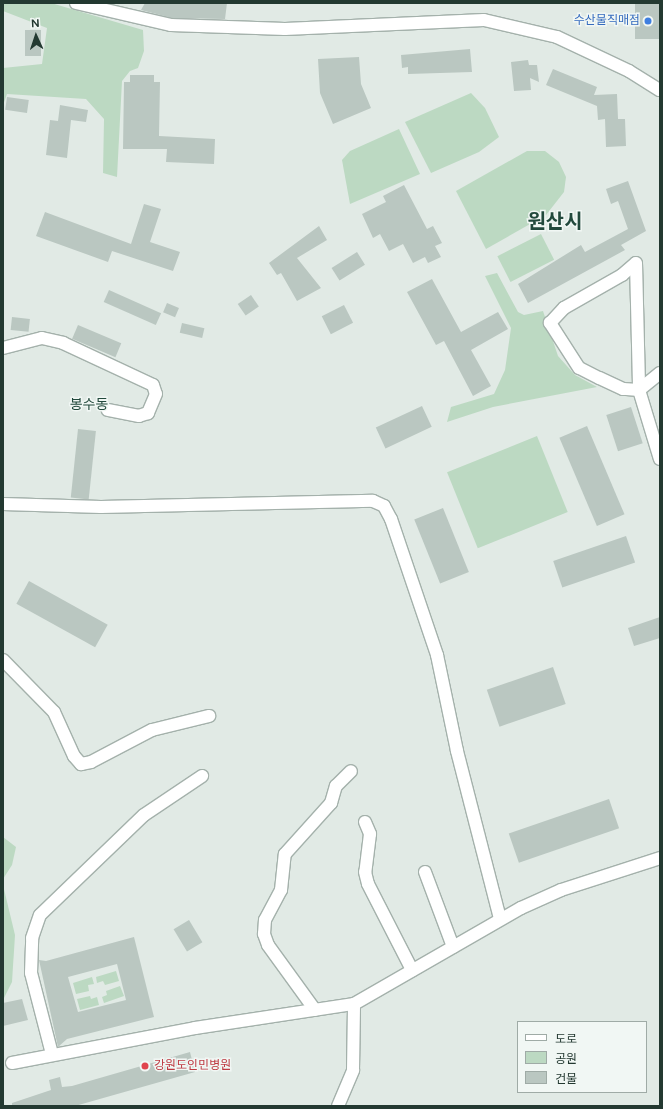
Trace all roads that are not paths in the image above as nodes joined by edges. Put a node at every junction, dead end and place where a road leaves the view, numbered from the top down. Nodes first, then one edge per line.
1 (76, 3) edge
2 (660, 90) edge
3 (3, 348) edge
4 (660, 373) edge
5 (639, 390) junction
6 (108, 410) dead end
7 (660, 459) edge
8 (3, 504) edge
9 (3, 660) edge
10 (209, 716) dead end
11 (351, 771) dead end
12 (202, 776) dead end
13 (365, 822) dead end
14 (660, 858) edge
15 (425, 872) dead end
16 (500, 918) junction
17 (453, 947) junction
18 (412, 970) junction
19 (354, 1004) junction
20 (315, 1010) junction
21 (52, 1054) junction
22 (12, 1063) dead end
23 (338, 1106) edge

1 - 2 street
3 - 6 street
4 - 5 street
5 - 5 street
5 - 7 street
8 - 16 street
9 - 10 street
11 - 20 street
12 - 21 street
13 - 18 street
14 - 16 street
15 - 17 street
16 - 17 street
17 - 18 street
18 - 19 street
19 - 20 street
19 - 23 street
20 - 21 street
21 - 22 street

